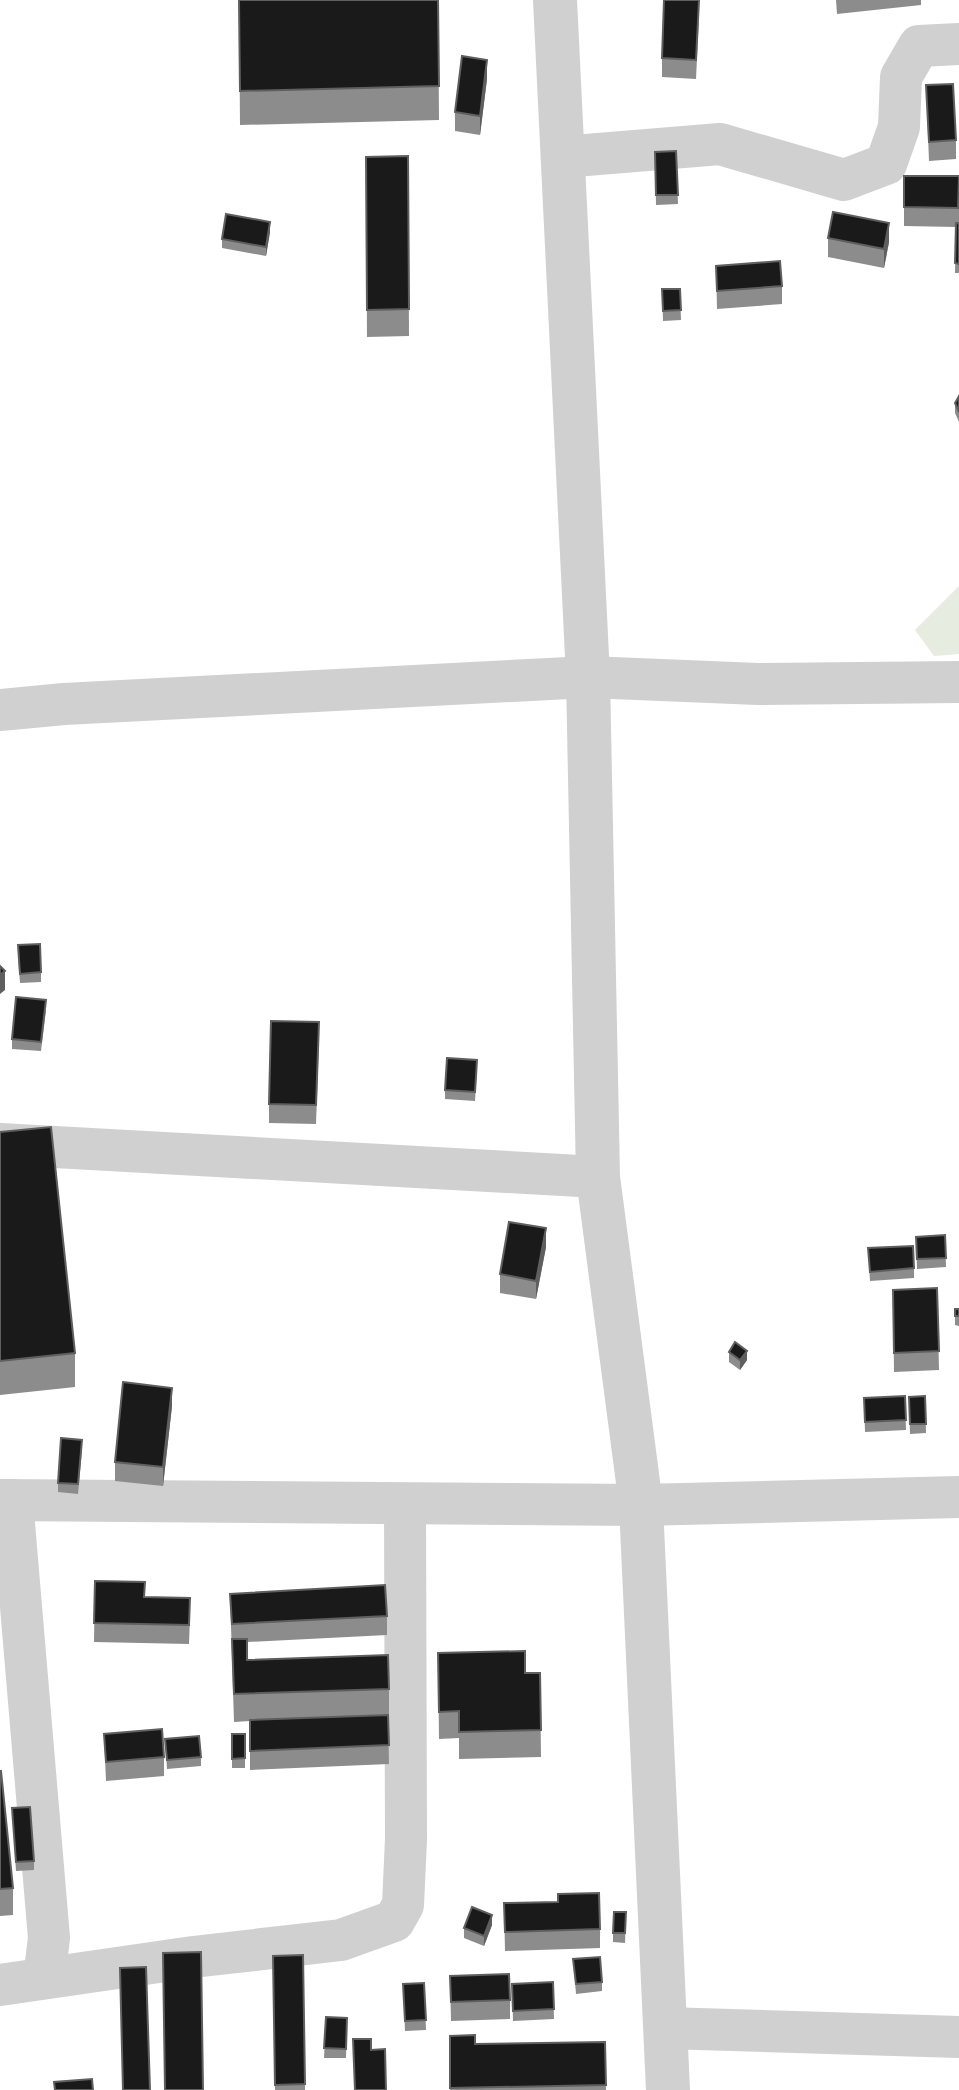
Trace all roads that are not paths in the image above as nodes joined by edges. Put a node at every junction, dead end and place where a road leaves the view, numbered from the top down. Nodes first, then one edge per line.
1 (555, 0) edge
2 (959, 44) edge
3 (562, 157) junction
4 (588, 677) junction
5 (959, 682) edge
6 (0, 710) edge
7 (0, 1144) edge
8 (598, 1177) junction
9 (959, 1497) edge
10 (6, 1500) edge
11 (405, 1504) junction
12 (641, 1505) junction
13 (44, 1978) junction
14 (0, 1985) edge
15 (665, 2028) junction
16 (959, 2037) edge
17 (668, 2090) edge

1 - 3 street
2 - 3 street
3 - 4 street
4 - 5 street
4 - 6 street
4 - 8 street
7 - 8 street
8 - 12 street
9 - 12 street
10 - 11 street
10 - 13 street
11 - 12 street
11 - 13 street
12 - 15 street
13 - 14 street
15 - 16 street
15 - 17 street

